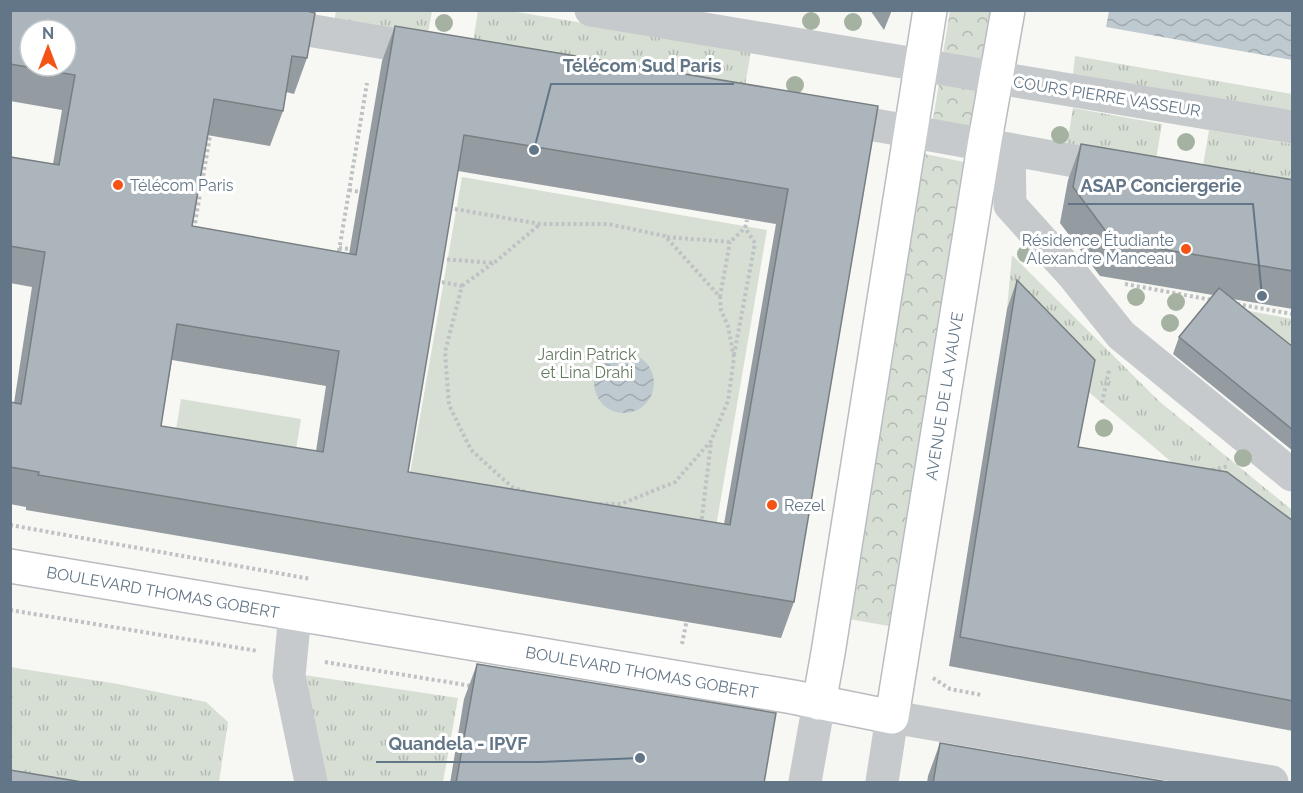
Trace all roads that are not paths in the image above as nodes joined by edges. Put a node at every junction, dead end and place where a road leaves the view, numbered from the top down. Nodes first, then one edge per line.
1 (189, 10) edge
2 (591, 10) edge
3 (930, 10) edge
4 (1008, 10) edge
5 (467, 57) edge
6 (921, 66) junction
7 (997, 78) junction
8 (800, 112) edge
9 (1293, 127) edge
10 (911, 132) junction
11 (997, 148) junction
12 (1152, 175) edge
13 (1293, 475) edge
14 (10, 566) edge
15 (295, 614) junction
16 (819, 703) junction
17 (892, 717) junction
18 (311, 783) edge
19 (805, 783) edge
20 (882, 783) edge
21 (1272, 783) edge

1 - 5 street
2 - 6 street, COURS PIERRE VASSEUR
3 - 6 main road
4 - 7 main road, AVENUE DE LA VAUVE
6 - 7 street, COURS PIERRE VASSEUR
6 - 10 main road
7 - 9 street, COURS PIERRE VASSEUR
7 - 11 main road, AVENUE DE LA VAUVE
8 - 10 street
10 - 11 street
10 - 16 main road
11 - 12 street
11 - 13 street
11 - 17 main road, AVENUE DE LA VAUVE
14 - 15 main road, BOULEVARD THOMAS GOBERT
15 - 16 main road, BOULEVARD THOMAS GOBERT
15 - 18 street
16 - 17 main road, BOULEVARD THOMAS GOBERT
16 - 19 street
17 - 20 street, AVENUE DE LA VAUVE
17 - 21 street, BOULEVARD THOMAS GOBERT

